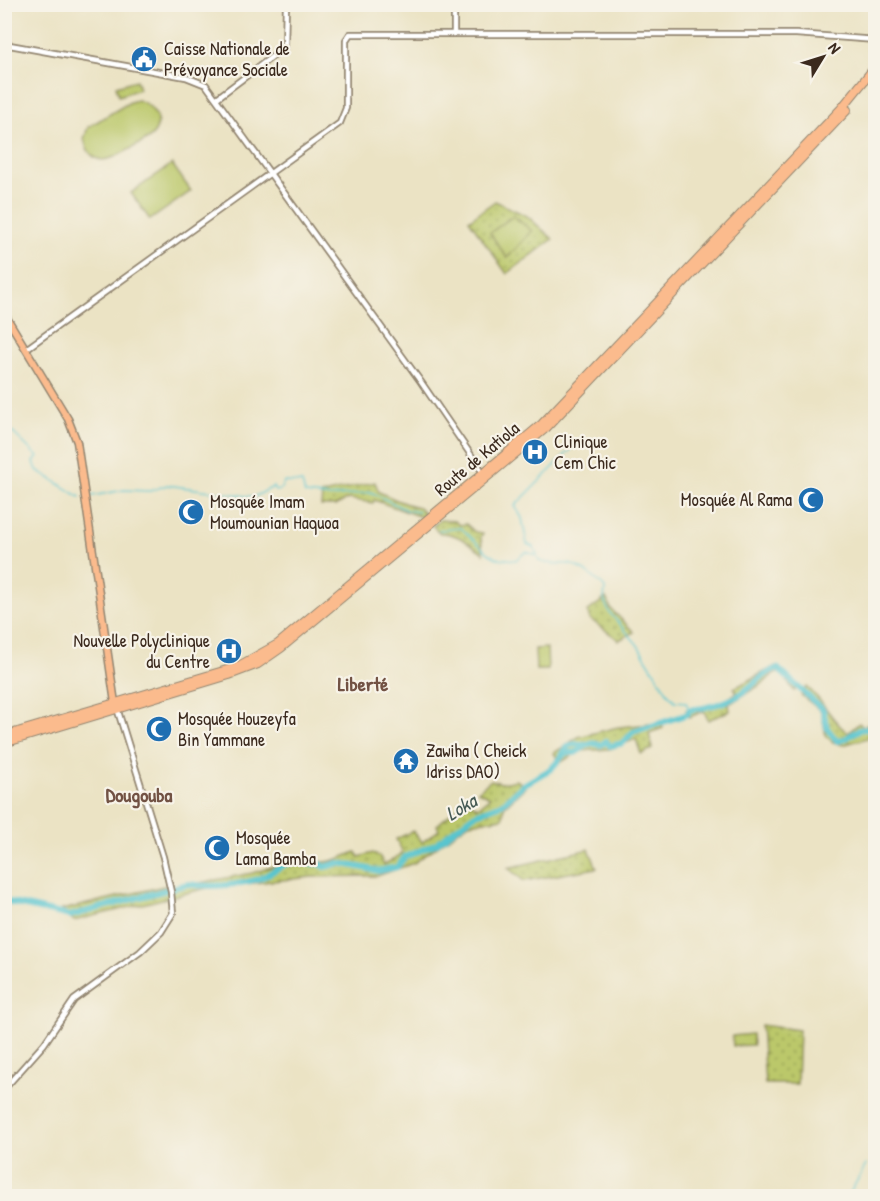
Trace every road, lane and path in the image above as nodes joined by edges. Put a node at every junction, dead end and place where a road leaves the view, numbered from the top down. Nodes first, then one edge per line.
1 (286, 4) edge
2 (454, 4) edge
3 (454, 34) junction
4 (876, 40) edge
5 (4, 44) edge
6 (876, 66) edge
7 (876, 75) edge
8 (217, 98) junction
9 (272, 174) junction
10 (4, 313) edge
11 (26, 349) junction
12 (485, 476) junction
13 (116, 706) junction
14 (4, 736) edge
15 (4, 743) edge
16 (4, 1089) edge

1 - 8 street
2 - 3 street
3 - 4 street
3 - 9 street
5 - 8 street
6 - 12 highway, Route de Katiola
7 - 12 highway, Route de Katiola
8 - 9 street
9 - 11 street
9 - 12 street
10 - 11 main road
11 - 13 main road
12 - 13 highway, Route de Katiola
13 - 14 highway, Route de Katiola
13 - 15 highway, Route de Katiola
13 - 16 street

